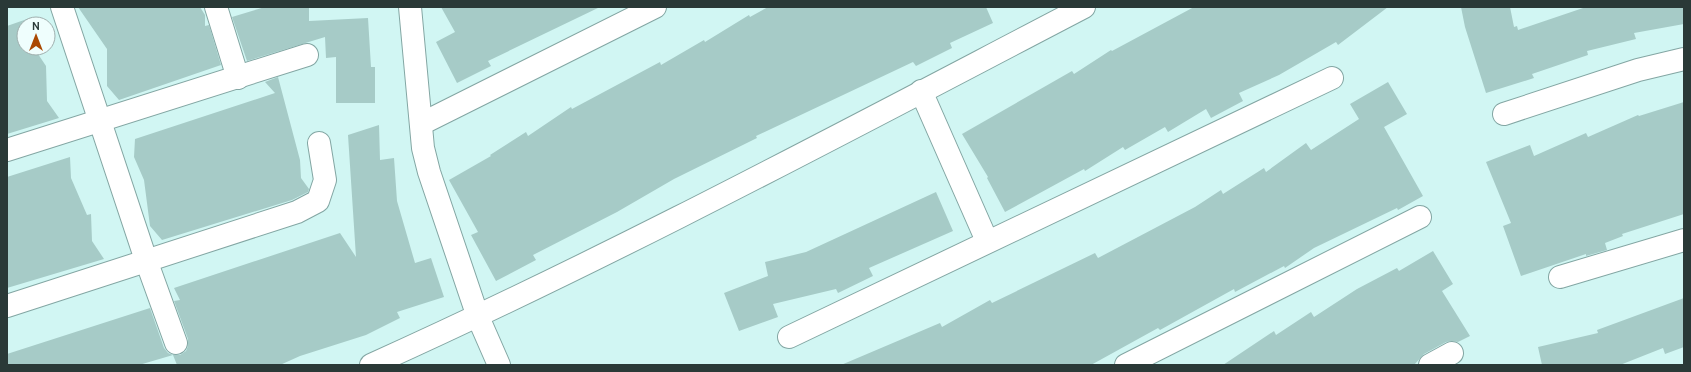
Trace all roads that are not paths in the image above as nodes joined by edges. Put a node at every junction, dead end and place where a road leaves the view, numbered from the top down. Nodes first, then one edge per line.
1 (62, 7) edge
2 (216, 7) edge
3 (410, 7) edge
4 (654, 7) edge
5 (1084, 7) edge
6 (307, 55) dead end
7 (1684, 59) edge
8 (238, 78) junction
9 (1332, 78) dead end
10 (921, 91) junction
11 (1504, 114) dead end
12 (99, 121) junction
13 (421, 124) junction
14 (319, 143) dead end
15 (7, 150) edge
16 (1420, 217) dead end
17 (1684, 240) edge
18 (987, 241) junction
19 (146, 260) junction
20 (1560, 277) dead end
21 (7, 306) edge
22 (478, 317) junction
23 (789, 337) dead end
24 (176, 343) dead end
25 (1452, 353) dead end
26 (371, 365) edge
27 (499, 365) edge
28 (1126, 365) edge
29 (1430, 365) edge

1 - 12 street
2 - 8 street
3 - 13 street
4 - 13 street
5 - 10 street
6 - 8 street
7 - 11 street
8 - 12 street
9 - 18 street
10 - 18 street
10 - 22 street
12 - 15 street
12 - 19 street
13 - 22 street
14 - 19 street
16 - 28 street
17 - 20 street
18 - 23 street
19 - 21 street
19 - 24 street
22 - 26 street
22 - 27 street
25 - 29 street

